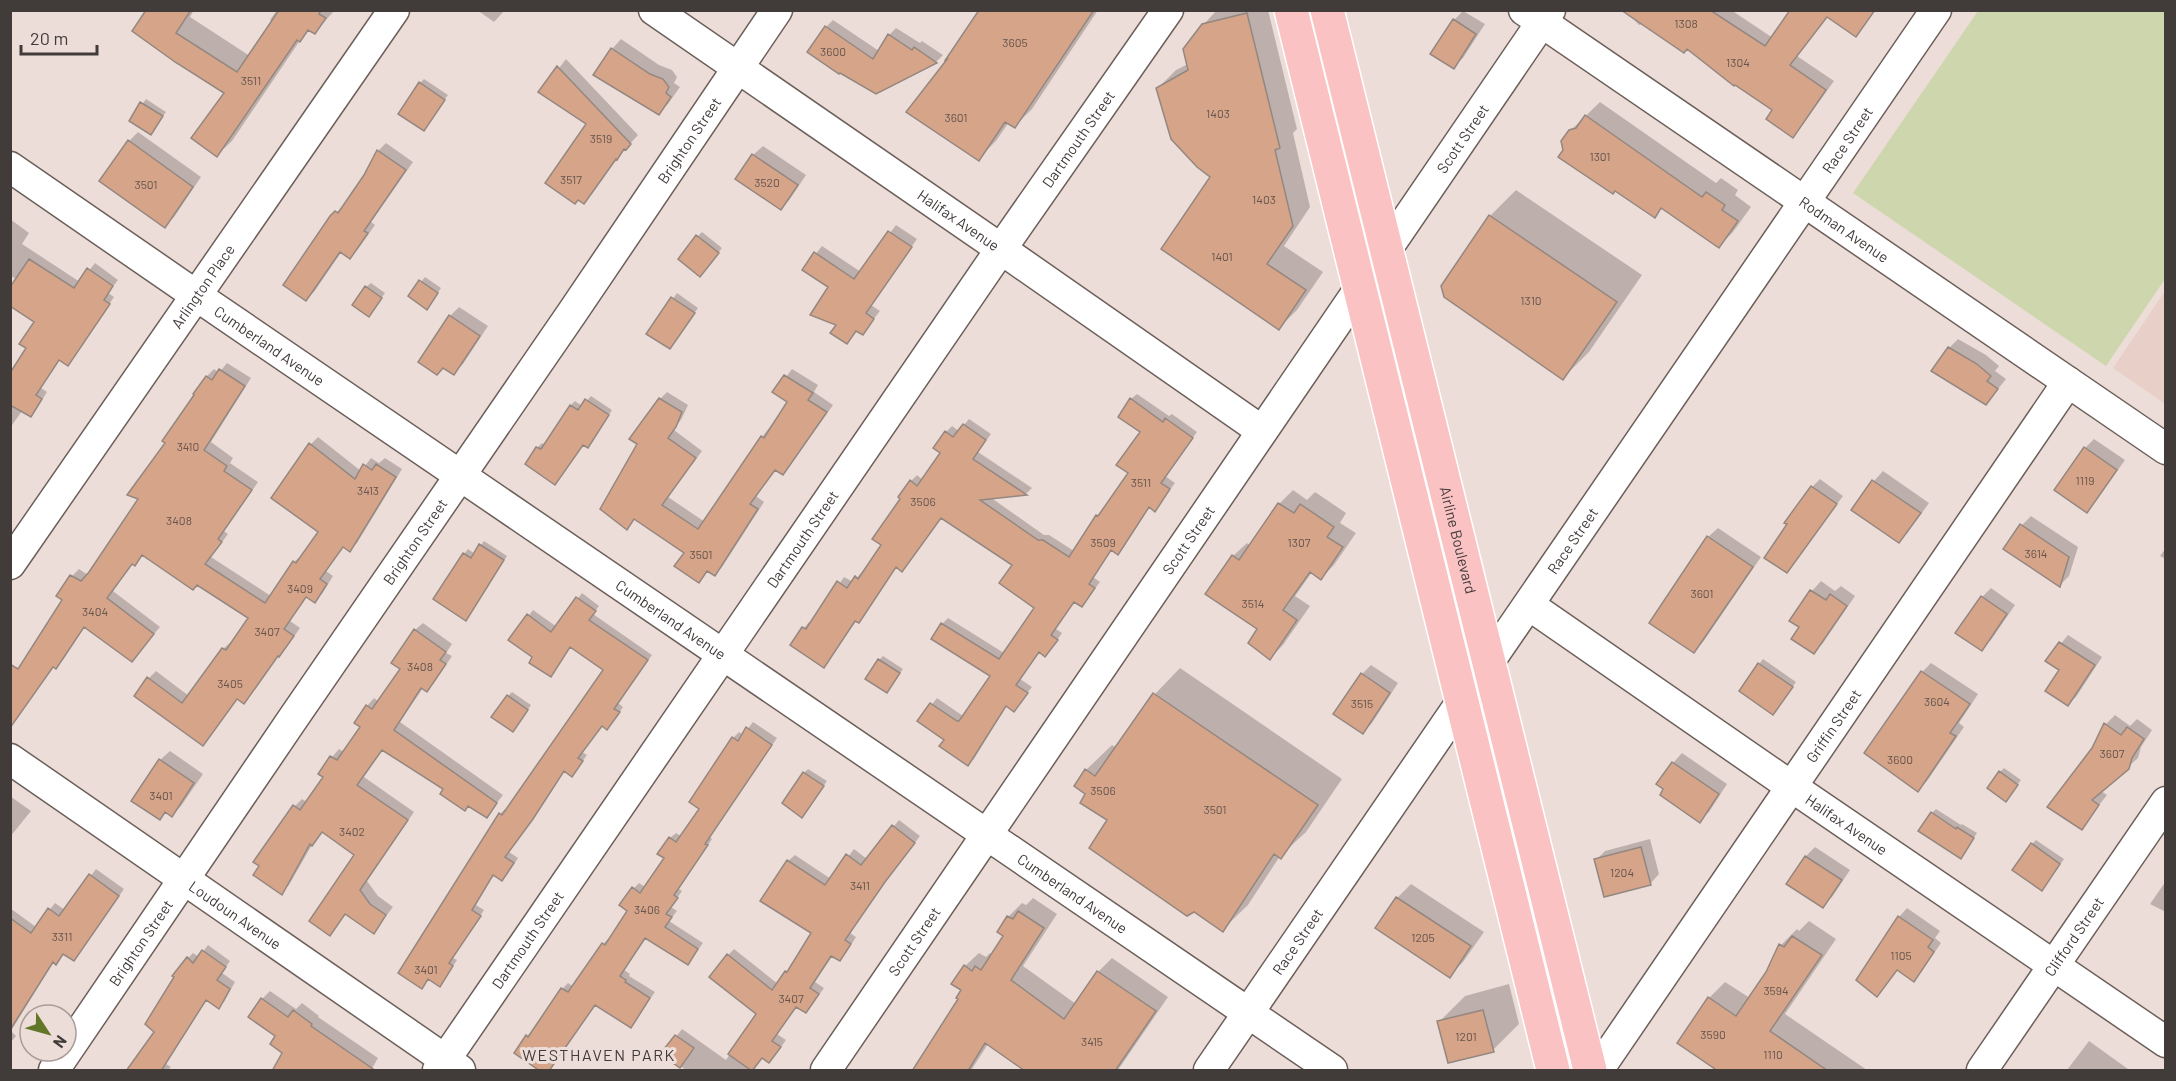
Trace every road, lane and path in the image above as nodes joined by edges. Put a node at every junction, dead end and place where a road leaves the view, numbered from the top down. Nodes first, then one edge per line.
1 (394, 10) edge
2 (654, 10) edge
3 (777, 10) edge
4 (1168, 10) edge
5 (1292, 10) edge
6 (1327, 10) edge
7 (1936, 10) edge
8 (1539, 15) edge
9 (738, 68) junction
10 (10, 167) edge
11 (1806, 203) junction
12 (1388, 247) junction
13 (1001, 249) junction
14 (1360, 286) junction
15 (197, 296) junction
16 (2068, 382) junction
17 (1262, 431) junction
18 (2166, 449) edge
19 (461, 475) junction
20 (10, 564) edge
21 (1529, 604) junction
22 (723, 653) junction
23 (1489, 662) junction
24 (1462, 701) junction
25 (10, 759) edge
26 (1792, 787) junction
27 (2166, 802) edge
28 (987, 834) junction
29 (184, 880) junction
30 (2054, 966) junction
31 (1248, 1013) junction
32 (2166, 1042) edge
33 (448, 1067) edge
34 (54, 1071) edge
35 (826, 1071) edge
36 (1209, 1071) edge
37 (1332, 1071) edge
38 (1553, 1071) edge
39 (1590, 1071) edge
40 (1598, 1071) edge
41 (1982, 1071) edge

1 - 15 street, Arlington Place
2 - 9 street, Halifax Avenue
3 - 9 street, Brighton Street
4 - 13 street, Dartmouth Street
5 - 14 main road
6 - 12 main road, Airline Boulevard
7 - 11 street, Race Street
8 - 11 street, Rodman Avenue
8 - 12 street, Scott Street
9 - 13 street, Halifax Avenue
9 - 19 street, Brighton Street
10 - 15 street, Cumberland Avenue
11 - 16 street, Rodman Avenue
11 - 21 street, Race Street
12 - 14 street, Scott Street
12 - 23 main road, Airline Boulevard
13 - 17 street, Halifax Avenue
13 - 22 street, Dartmouth Street
14 - 17 street, Scott Street
14 - 24 main road
15 - 19 street, Cumberland Avenue
15 - 20 street, Arlington Place
16 - 18 street, Rodman Avenue
16 - 26 street, Griffin Street
17 - 28 street, Scott Street
19 - 22 street, Cumberland Avenue
19 - 29 street, Brighton Street
21 - 23 street, Race Street
21 - 26 street, Halifax Avenue
22 - 28 street, Cumberland Avenue
22 - 33 street, Dartmouth Street
23 - 24 street, Race Street
23 - 39 main road, Airline Boulevard
24 - 31 street, Race Street
24 - 38 main road
25 - 29 street, Loudoun Avenue
26 - 30 street, Halifax Avenue
26 - 40 street, Griffin Street
27 - 30 street, Clifford Street
28 - 31 street, Cumberland Avenue
28 - 35 street, Scott Street
29 - 33 street, Loudoun Avenue
29 - 34 street, Brighton Street
30 - 32 street, Halifax Avenue
30 - 41 street, Clifford Street
31 - 36 street, Race Street
31 - 37 street, Cumberland Avenue

